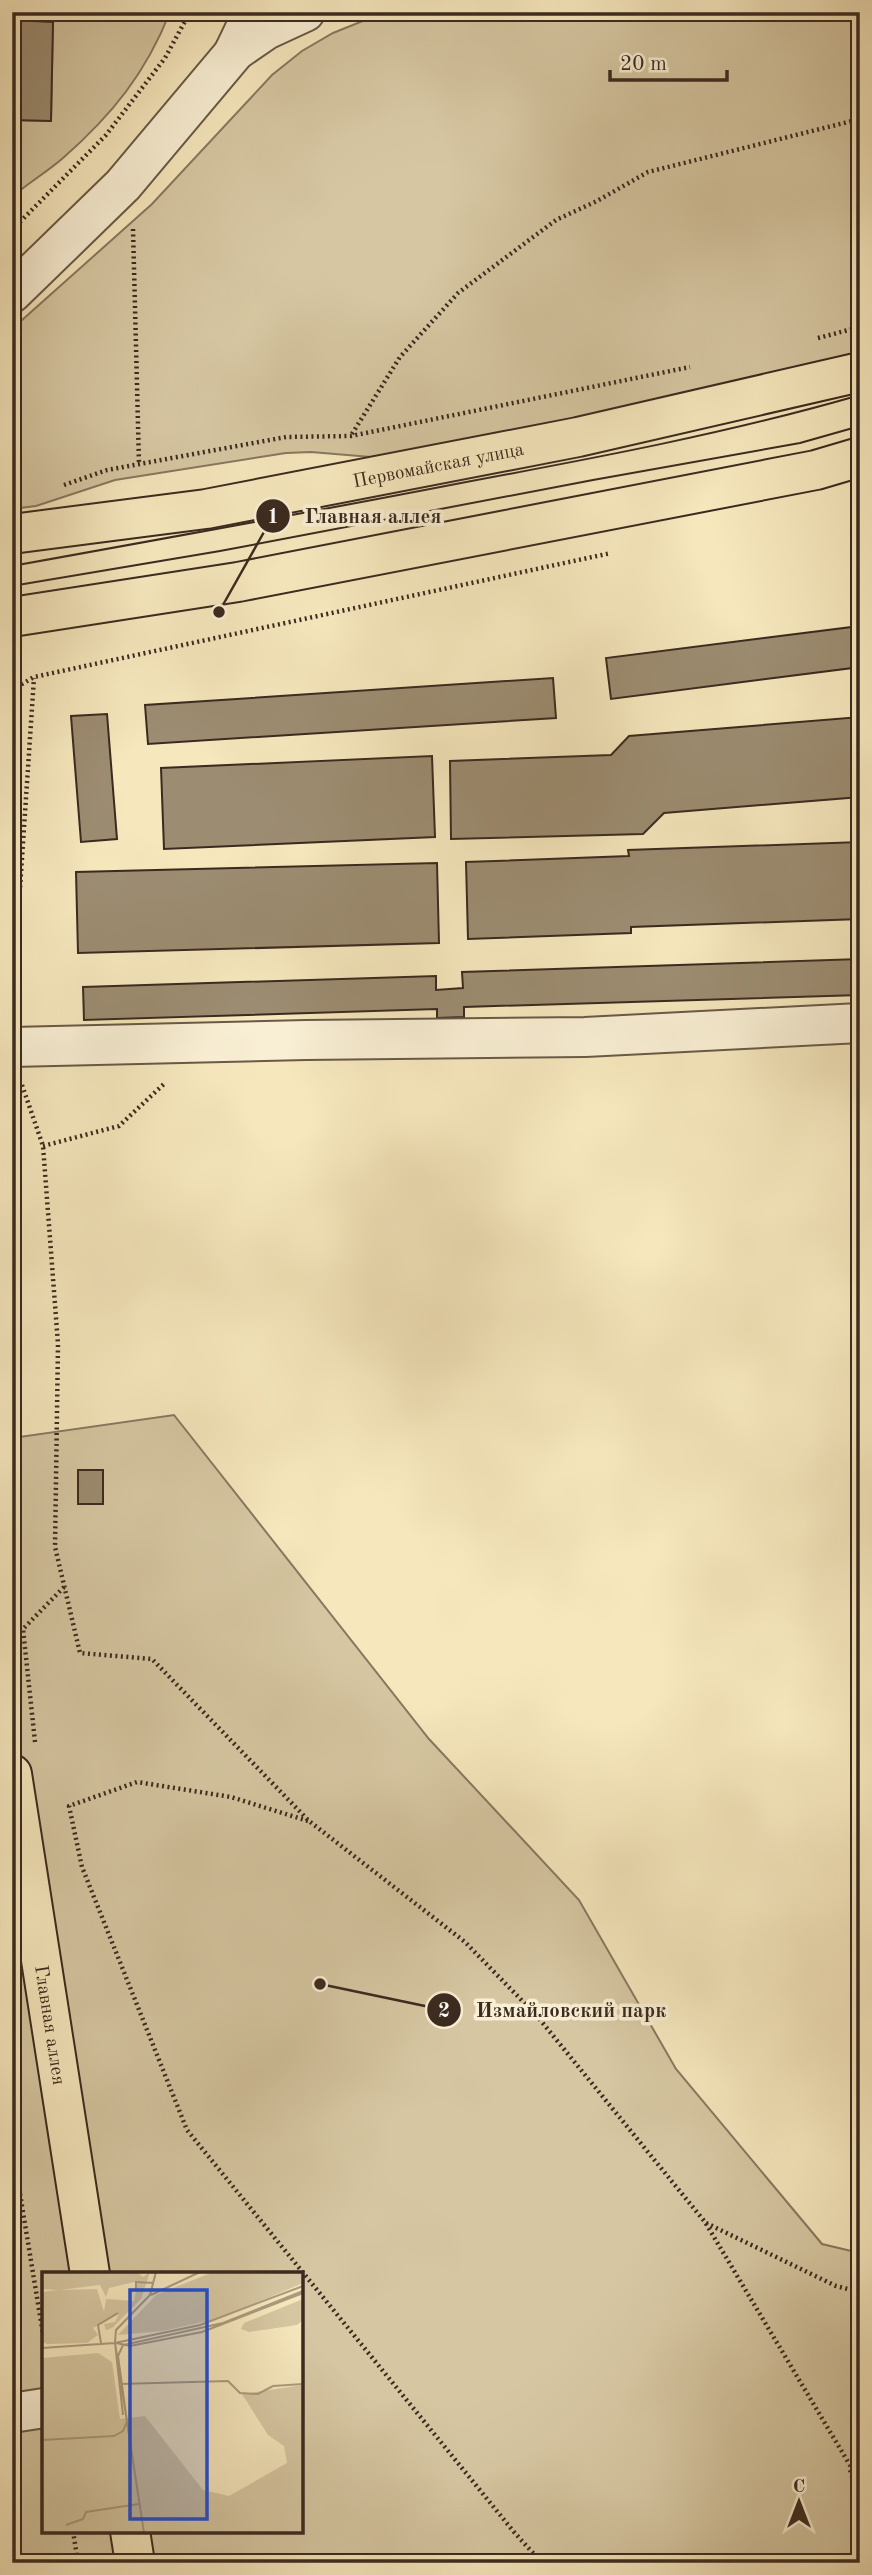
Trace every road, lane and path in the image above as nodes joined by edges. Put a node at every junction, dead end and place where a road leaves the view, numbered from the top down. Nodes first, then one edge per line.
1 (190, 12) edge
2 (253, 12) edge
3 (305, 12) edge
4 (233, 54) junction
5 (860, 118) edge
6 (131, 176) junction
7 (12, 230) edge
8 (12, 293) edge
9 (860, 327) edge
10 (807, 341) dead end
11 (700, 366) dead end
12 (860, 372) edge
13 (351, 436) junction
14 (860, 457) edge
15 (139, 464) junction
16 (60, 486) dead end
17 (12, 534) edge
18 (614, 553) dead end
19 (12, 617) edge
20 (34, 677) junction
21 (12, 690) edge
22 (12, 1008) edge
23 (860, 1023) edge
24 (207, 1044) junction
25 (17, 1063) edge
26 (43, 1146) junction
27 (64, 1587) junction
28 (24, 1764) edge
29 (309, 1821) junction
30 (12, 2145) edge
31 (705, 2222) junction
32 (90, 2272) edge
33 (303, 2272) edge
34 (303, 2273) edge
35 (860, 2292) edge
36 (42, 2328) edge
37 (42, 2408) edge
38 (12, 2413) edge
39 (848, 2462) junction
40 (860, 2482) edge
41 (860, 2501) edge
42 (73, 2533) edge
43 (130, 2533) edge
44 (78, 2563) edge
45 (135, 2563) edge
46 (542, 2563) edge

1 - 7 path
2 - 4 street
3 - 4 street
4 - 6 street
5 - 13 path
6 - 8 street
6 - 15 path
9 - 10 path
11 - 13 path
12 - 17 main road, Первомайская улица
13 - 15 path
14 - 19 main road
15 - 16 path
18 - 20 path
20 - 21 path
20 - 22 path
23 - 24 street
24 - 25 street
24 - 26 path
25 - 26 path
26 - 27 path
27 - 28 path
27 - 29 path
28 - 32 main road, Главная аллея
29 - 31 path
29 - 33 path
30 - 36 path
31 - 35 path
31 - 39 path
34 - 46 path
37 - 38 street
39 - 40 path
39 - 41 path
42 - 44 path
43 - 45 main road

